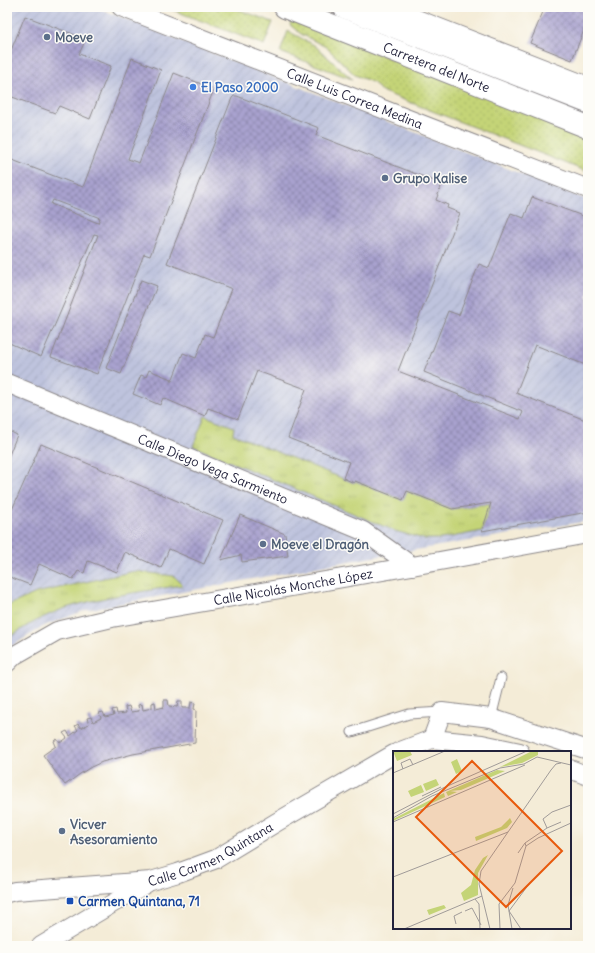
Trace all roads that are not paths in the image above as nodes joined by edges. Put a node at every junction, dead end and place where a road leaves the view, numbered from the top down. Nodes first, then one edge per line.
1 (121, 7) edge
2 (285, 7) edge
3 (344, 7) edge
4 (386, 7) edge
5 (588, 86) edge
6 (588, 102) edge
7 (588, 127) edge
8 (588, 189) edge
9 (7, 383) edge
10 (588, 534) edge
11 (412, 566) junction
12 (7, 662) edge
13 (501, 678) dead end
14 (442, 712) junction
15 (491, 718) junction
16 (352, 732) dead end
17 (432, 739) junction
18 (588, 750) edge
19 (401, 751) edge
20 (515, 751) edge
21 (393, 755) edge
22 (571, 769) edge
23 (588, 776) edge
24 (151, 881) junction
25 (7, 893) edge
26 (41, 946) edge

1 - 8 street, Calle Luis Correa Medina
2 - 7 street, Carretera del Norte
3 - 6 street, Carretera del Norte
4 - 5 street
9 - 11 street, Calle Diego Vega Sarmiento
10 - 11 street, Calle Nicolás Monche López
11 - 12 street, Calle Nicolás Monche López
13 - 15 lane
14 - 15 street
14 - 16 lane
14 - 17 street
15 - 18 street
17 - 19 street
17 - 20 street
21 - 24 street, Calle Carmen Quintana
22 - 23 street
24 - 25 street, Calle Carmen Quintana
24 - 26 street

